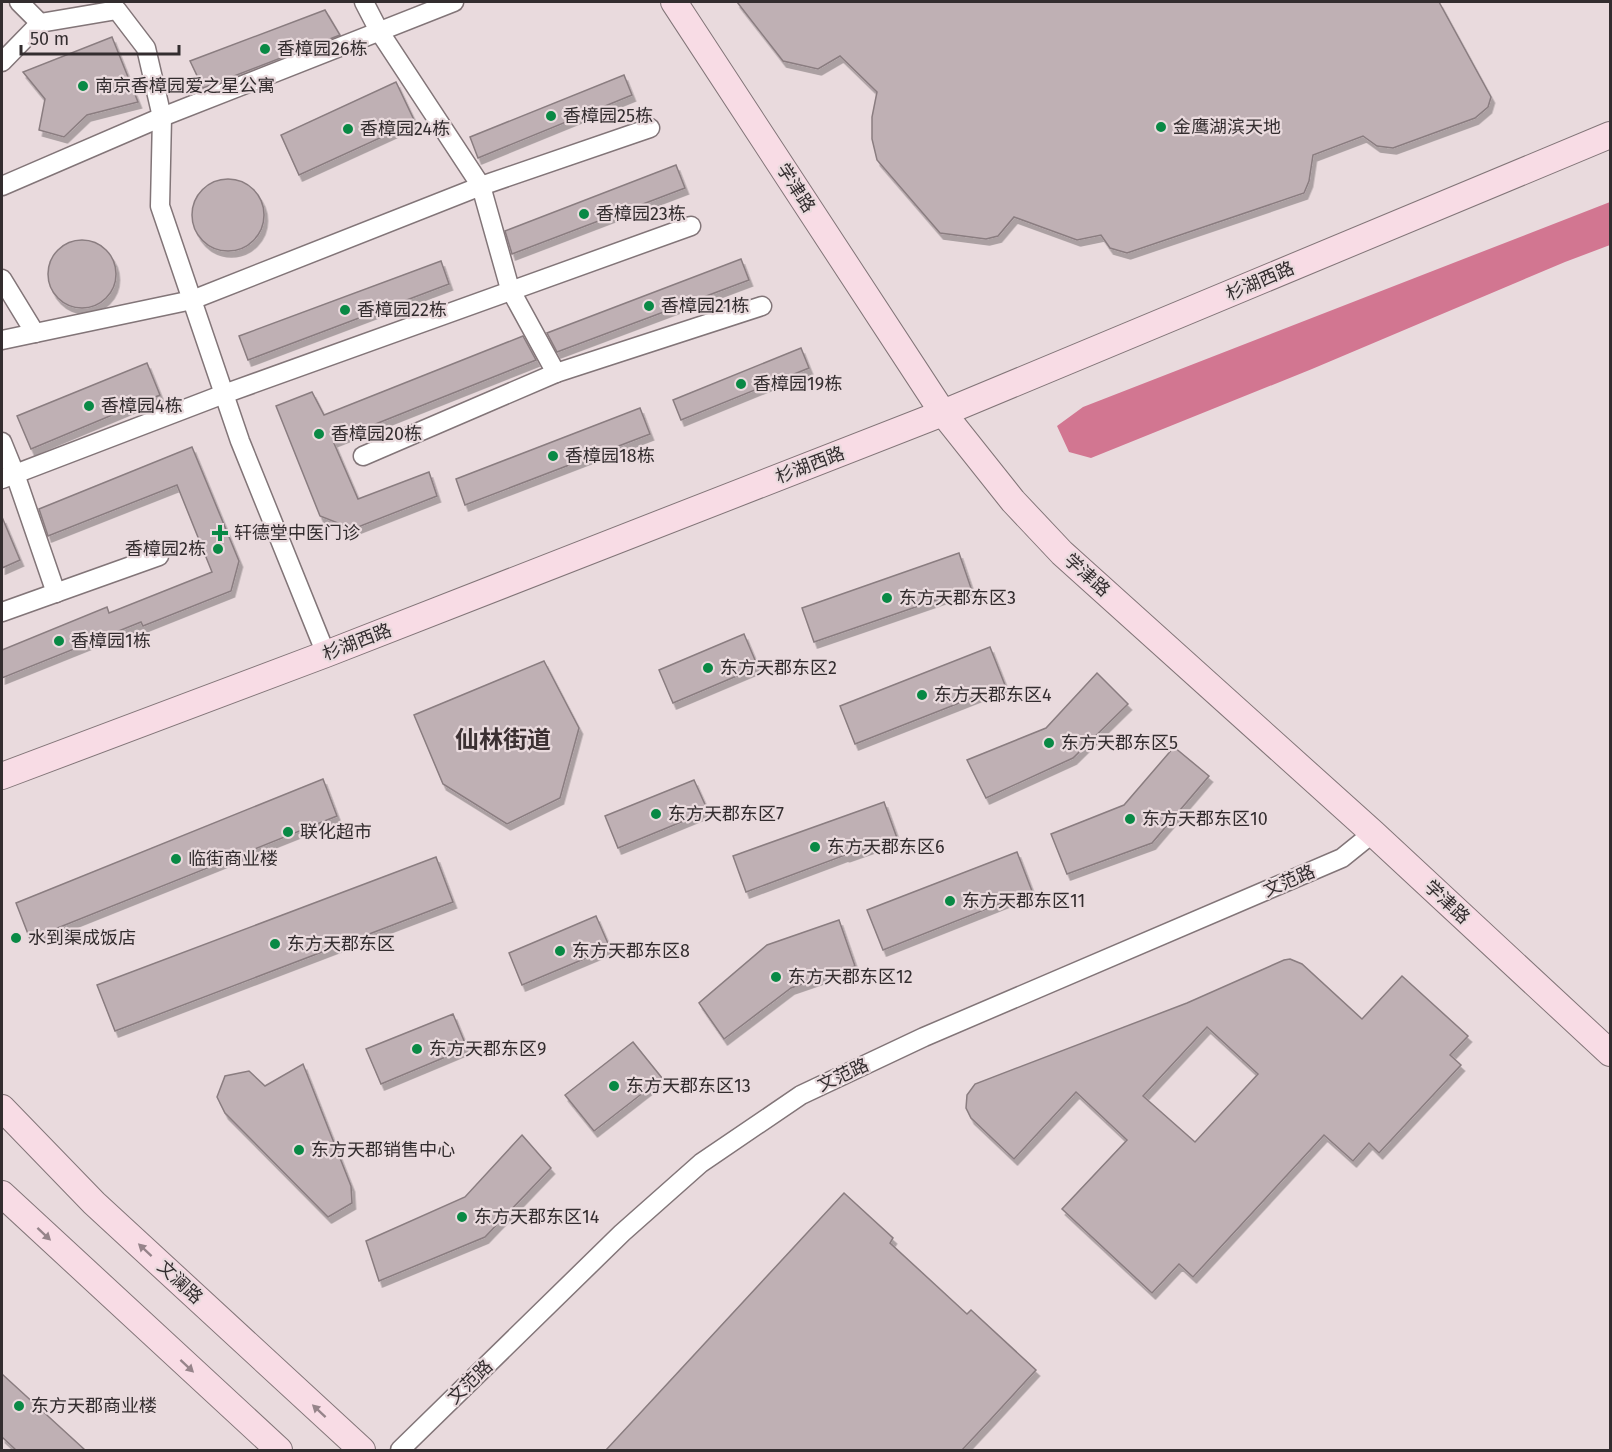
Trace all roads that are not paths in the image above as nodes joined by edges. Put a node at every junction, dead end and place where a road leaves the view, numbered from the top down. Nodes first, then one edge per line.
1 (19, 2) edge
2 (364, 2) edge
3 (454, 2) edge
4 (674, 2) edge
5 (125, 6) edge
6 (40, 23) junction
7 (379, 32) junction
8 (2, 62) edge
9 (162, 117) junction
10 (650, 128) dead end
11 (1611, 135) edge
12 (3, 179) edge
13 (481, 186) junction
14 (691, 226) dead end
15 (2, 279) edge
16 (510, 290) junction
17 (192, 300) junction
18 (762, 306) dead end
19 (35, 333) junction
20 (2, 340) edge
21 (556, 373) junction
22 (224, 393) junction
23 (943, 413) junction
24 (2, 442) edge
25 (363, 456) dead end
26 (8, 476) edge
27 (159, 556) dead end
28 (56, 593) junction
29 (2, 612) edge
30 (326, 654) junction
31 (2, 776) edge
32 (1373, 833) junction
33 (1611, 1053) edge
34 (2, 1108) edge
35 (2, 1194) edge
36 (279, 1450) edge
37 (362, 1450) edge
38 (400, 1450) edge

1 - 6 street
2 - 7 street
3 - 7 street
4 - 23 street, 学津路
5 - 6 street
5 - 9 street
6 - 8 street
7 - 9 street
7 - 13 street
9 - 12 street
9 - 17 street
10 - 13 street
11 - 23 street, 杉湖西路
13 - 16 street
13 - 17 street
14 - 16 street
15 - 19 street
16 - 21 street
16 - 22 street
17 - 19 street
17 - 22 street
18 - 21 street
19 - 20 street
21 - 25 street
22 - 26 street
22 - 30 street
23 - 30 street, 杉湖西路
23 - 32 street, 学津路
24 - 26 street
26 - 28 street
27 - 28 street
28 - 29 street
30 - 31 street, 杉湖西路
32 - 33 street, 学津路
32 - 38 street, 文范路
37 -> 34 street, 文澜路
35 -> 36 street

